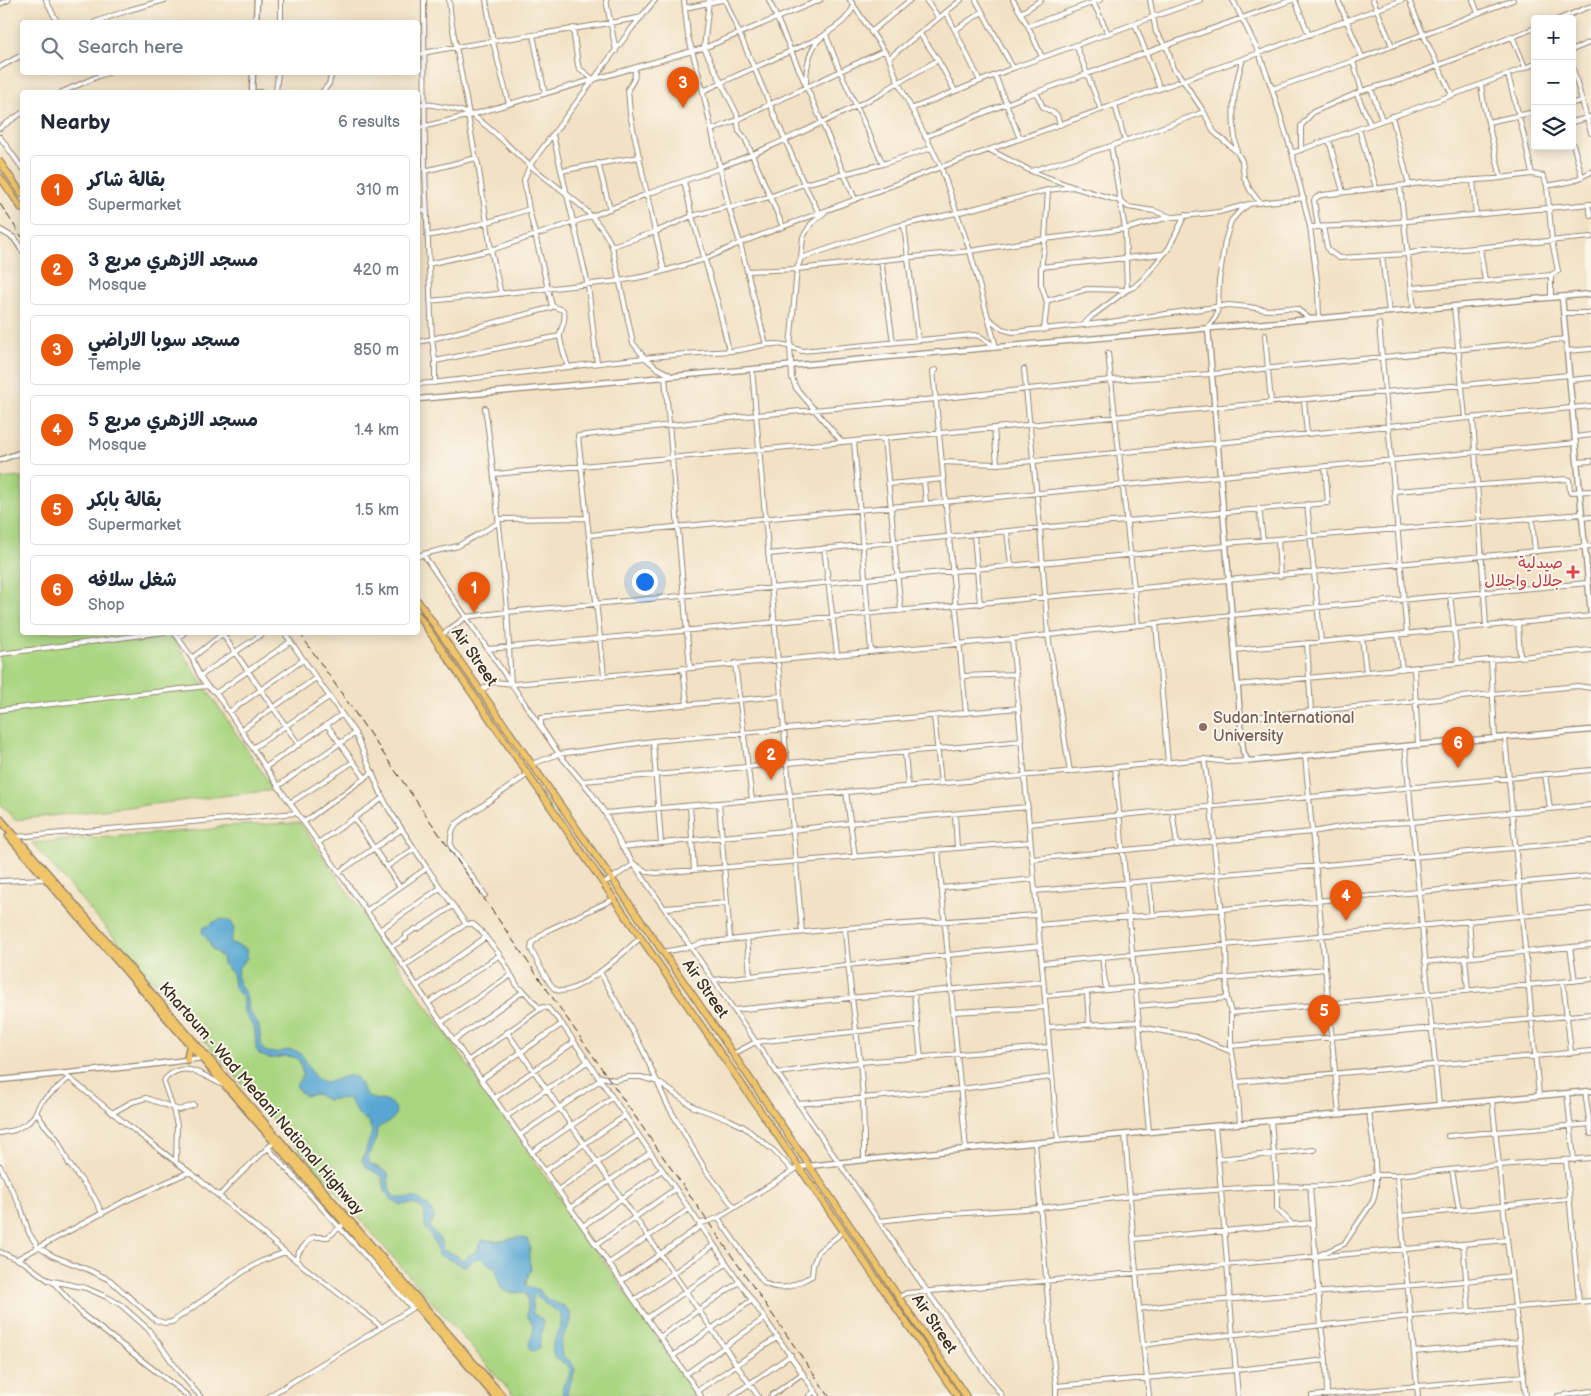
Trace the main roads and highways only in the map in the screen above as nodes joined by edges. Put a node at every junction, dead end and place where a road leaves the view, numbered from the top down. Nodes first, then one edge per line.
1 (0, 162) edge
2 (0, 177) edge
3 (20, 189) edge
4 (20, 206) edge
5 (420, 604) edge
6 (420, 618) edge
7 (0, 819) edge
8 (0, 826) edge
9 (190, 1045) junction
10 (204, 1057) junction
11 (187, 1060) road end
12 (416, 1305) junction
13 (495, 1396) edge
14 (502, 1396) edge
15 (957, 1396) edge
16 (966, 1396) edge

1 - 3 main road
2 - 4 main road
5 - 16 main road, Air Street
6 - 15 main road, Air Street
7 - 10 highway, Khartoum - Wad Medani National Highway
8 - 9 highway, Khartoum - Wad Medani National Highway
9 - 10 highway, Khartoum - Wad Medani National Highway
9 - 11 highway
10 - 12 highway, Khartoum - Wad Medani National Highway
10 - 12 highway, Khartoum - Wad Medani National Highway
12 - 13 highway, Khartoum - Wad Medani National Highway
12 - 14 highway, Khartoum - Wad Medani National Highway

